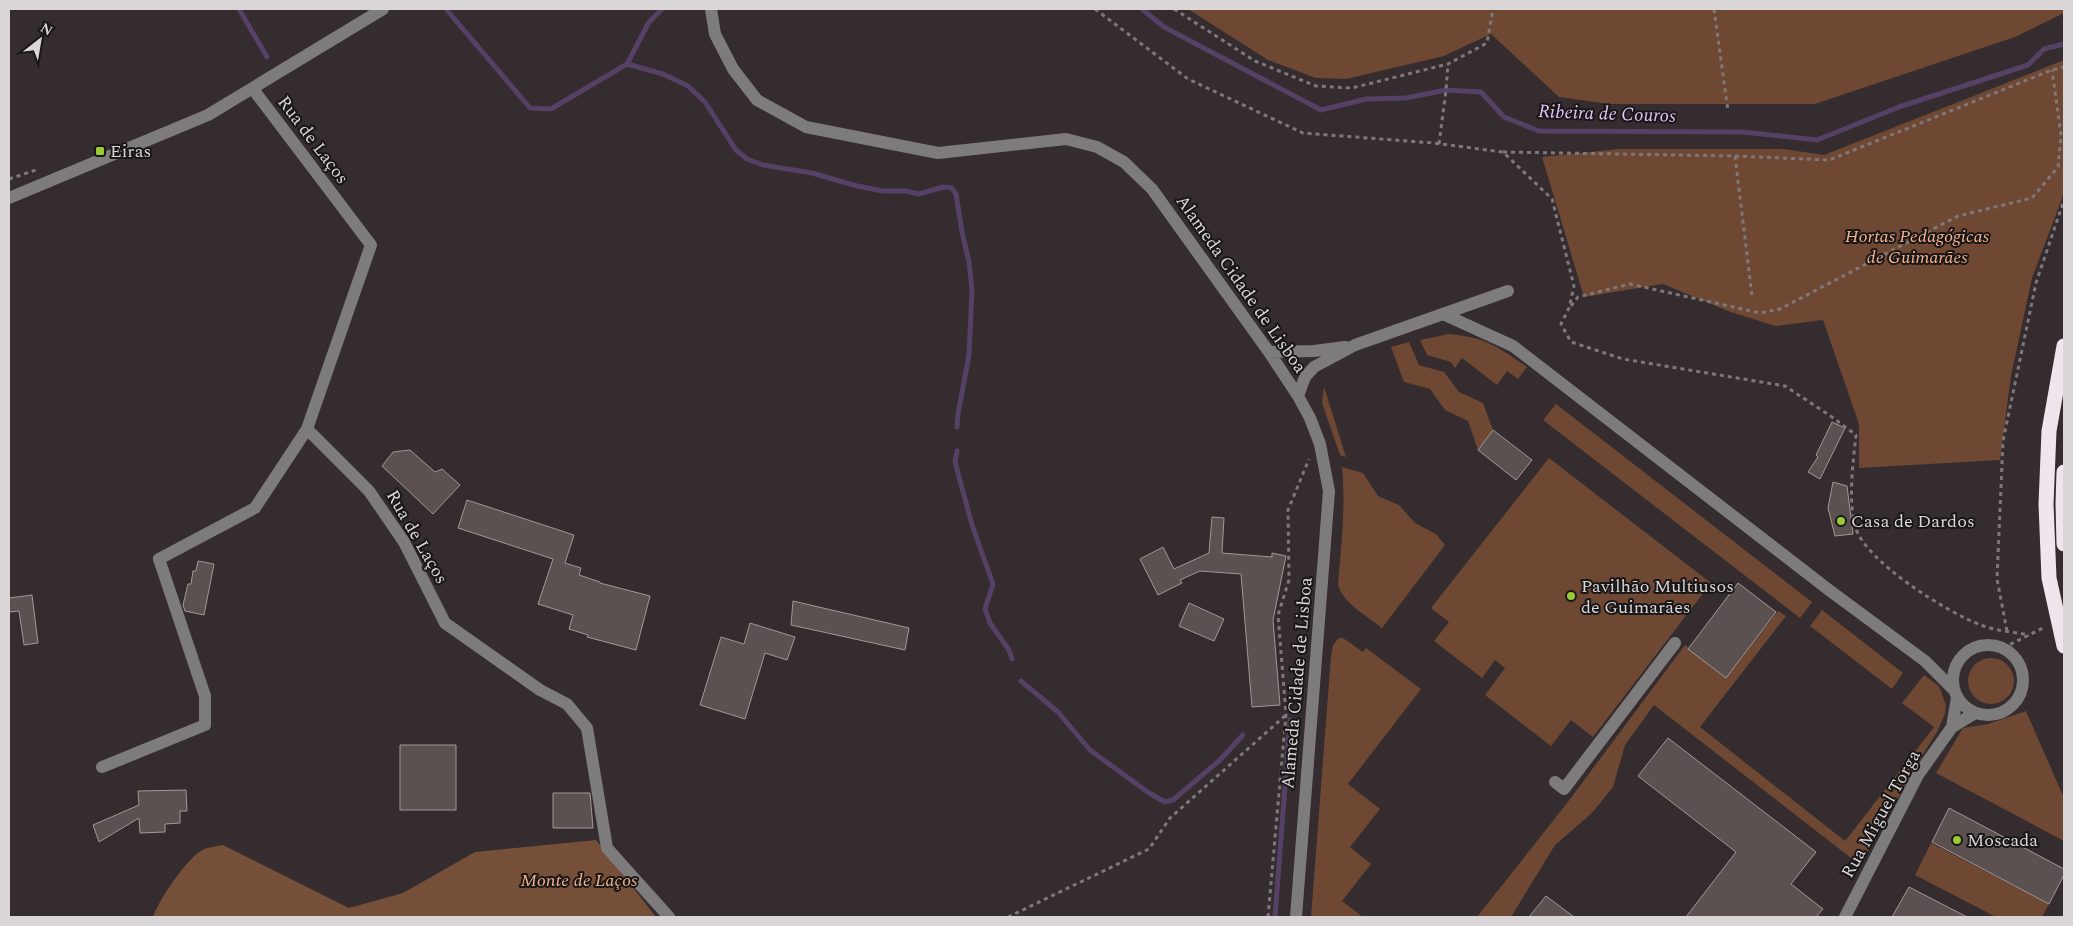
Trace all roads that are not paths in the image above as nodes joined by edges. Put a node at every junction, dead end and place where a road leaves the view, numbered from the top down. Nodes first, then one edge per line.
1 (383, 9) edge
2 (710, 9) edge
3 (252, 89) junction
4 (9, 198) edge
5 (1508, 292) dead end
6 (1444, 314) junction
7 (1354, 345) junction
8 (2064, 346) edge
9 (1269, 352) junction
10 (1298, 396) junction
11 (307, 429) junction
12 (2064, 472) edge
13 (2064, 544) edge
14 (1675, 643) dead end
15 (2064, 646) edge
16 (1964, 655) junction
17 (1925, 661) junction
18 (1956, 694) junction
19 (1975, 713) junction
20 (1952, 727) junction
21 (102, 767) dead end
22 (1555, 782) dead end
23 (669, 917) edge
24 (1296, 917) edge
25 (1845, 917) edge

1 - 3 street
2 - 9 street, Alameda Cidade de Lisboa
3 - 4 street
3 - 11 street, Rua de Laços
5 - 6 street
6 - 7 street
6 - 17 street
7 - 9 street
7 - 10 street
8 - 15 highway
9 - 10 street, Alameda Cidade de Lisboa
10 - 24 street, Alameda Cidade de Lisboa
11 - 21 street
11 - 23 street, Rua de Laços
12 - 13 highway
14 - 22 street
16 - 17 street
16 - 18 street
16 - 19 street
17 - 18 street
18 - 19 street
18 - 20 street
19 - 20 street, Rua Miguel Torga
20 - 25 street, Rua Miguel Torga

